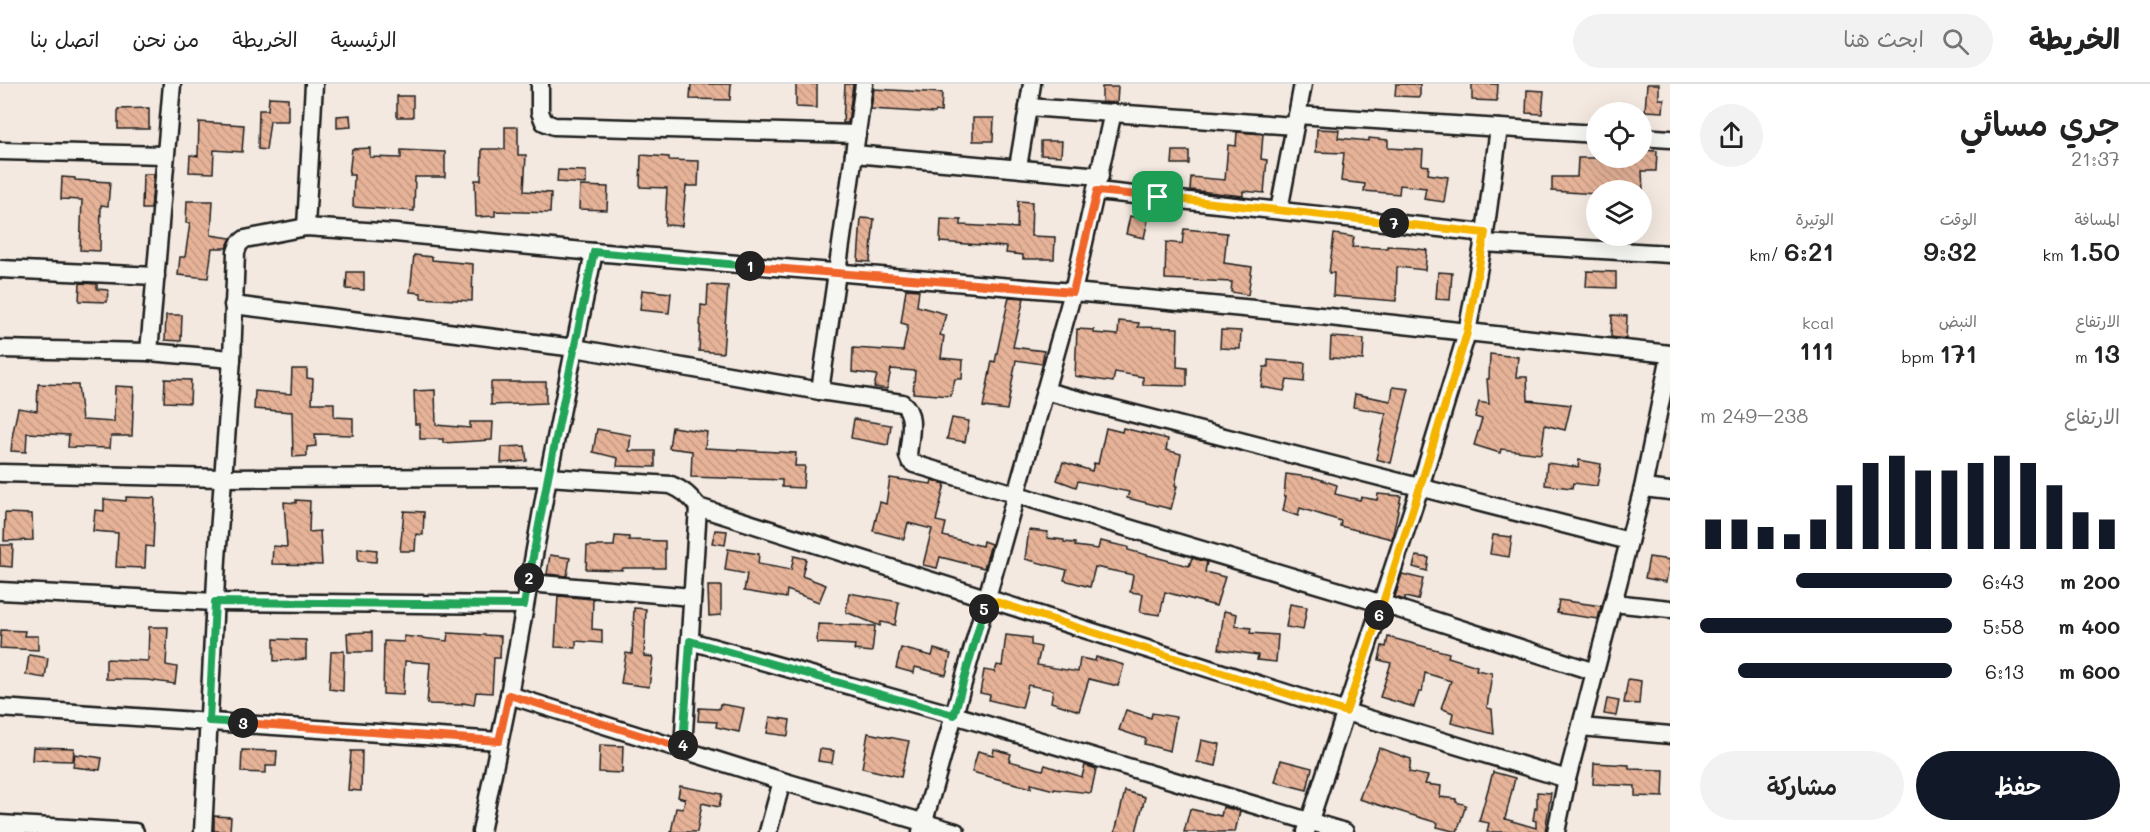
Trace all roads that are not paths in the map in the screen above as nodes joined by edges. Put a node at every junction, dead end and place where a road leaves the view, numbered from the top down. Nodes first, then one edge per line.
1 (172, 84) edge
2 (314, 84) edge
3 (540, 84) edge
4 (864, 84) edge
5 (1032, 84) edge
6 (1303, 84) edge
7 (1028, 106) junction
8 (1113, 112) junction
9 (1296, 120) junction
10 (1499, 128) junction
11 (1586, 133) edge
12 (857, 134) junction
13 (1652, 138) edge
14 (1670, 139) edge
15 (0, 151) edge
16 (854, 154) junction
17 (165, 155) junction
18 (1018, 167) junction
19 (1099, 184) junction
20 (1279, 210) junction
21 (306, 227) junction
22 (1484, 238) junction
23 (594, 252) junction
24 (1670, 254) edge
25 (0, 269) edge
26 (837, 273) junction
27 (156, 276) junction
28 (1073, 292) junction
29 (233, 305) junction
30 (1467, 333) junction
31 (575, 348) junction
32 (0, 349) edge
33 (149, 352) junction
34 (1670, 354) edge
35 (232, 359) junction
36 (820, 391) junction
37 (1046, 391) junction
38 (0, 473) edge
39 (548, 477) junction
40 (222, 478) junction
41 (1420, 487) junction
42 (1643, 488) junction
43 (1670, 491) edge
44 (1017, 494) junction
45 (698, 507) junction
46 (1629, 541) junction
47 (529, 583) junction
48 (0, 591) edge
49 (692, 597) junction
50 (987, 599) junction
51 (215, 602) junction
52 (1613, 603) junction
53 (1383, 604) junction
54 (524, 605) junction
55 (1670, 609) edge
56 (690, 641) junction
57 (1595, 672) junction
58 (509, 695) junction
59 (0, 708) edge
60 (1346, 712) junction
61 (954, 715) junction
62 (209, 721) junction
63 (1581, 727) junction
64 (1670, 735) edge
65 (499, 741) junction
66 (682, 748) junction
67 (1567, 779) junction
68 (782, 781) junction
69 (0, 824) edge
70 (923, 827) edge
71 (1308, 827) edge
72 (135, 832) edge
73 (203, 832) edge
74 (481, 832) edge
75 (768, 832) edge
76 (956, 832) edge
77 (1345, 832) edge
78 (1556, 832) edge

1 - 17 street
2 - 21 street
3 - 12 street
4 - 12 street
5 - 7 street
6 - 9 street
7 - 8 street
7 - 18 street
8 - 9 street
8 - 19 street
9 - 10 street
9 - 20 street
10 - 11 street
10 - 22 street
12 - 16 street
13 - 14 street
15 - 17 street
16 - 18 street
16 - 26 street
17 - 27 street
18 - 19 street
19 - 20 street
19 - 28 street
20 - 22 street
21 - 23 street
21 - 29 street
22 - 24 street
22 - 30 street
23 - 26 street
23 - 31 street
25 - 27 street
26 - 28 street
26 - 36 street
27 - 33 street
28 - 30 street
28 - 37 street
29 - 31 street
29 - 35 street
30 - 34 street
30 - 41 street
31 - 36 street
31 - 39 street
32 - 33 street
33 - 35 street
34 - 42 street
35 - 40 street
36 - 44 street
37 - 41 street
37 - 44 street
38 - 40 street
39 - 40 street
39 - 45 street
39 - 47 street
40 - 51 street
41 - 46 street
41 - 53 street
42 - 43 street
42 - 46 street
44 - 50 street
44 - 53 street
45 - 49 street
45 - 50 street
46 - 52 street
47 - 49 street
47 - 54 street
48 - 51 street
49 - 56 street
50 - 60 street
50 - 61 street
51 - 54 street
51 - 62 street
52 - 55 street
52 - 57 street
53 - 57 street
53 - 60 street
54 - 58 street
56 - 61 street
56 - 66 street
57 - 63 street
58 - 65 street
58 - 66 street
59 - 62 street
60 - 67 street
60 - 71 street
61 - 70 street
61 - 71 street
62 - 65 street
62 - 73 street
63 - 64 street
63 - 67 street
65 - 74 street
66 - 68 street
67 - 78 street
68 - 70 street
68 - 75 street
69 - 72 street
70 - 76 street
71 - 77 street

